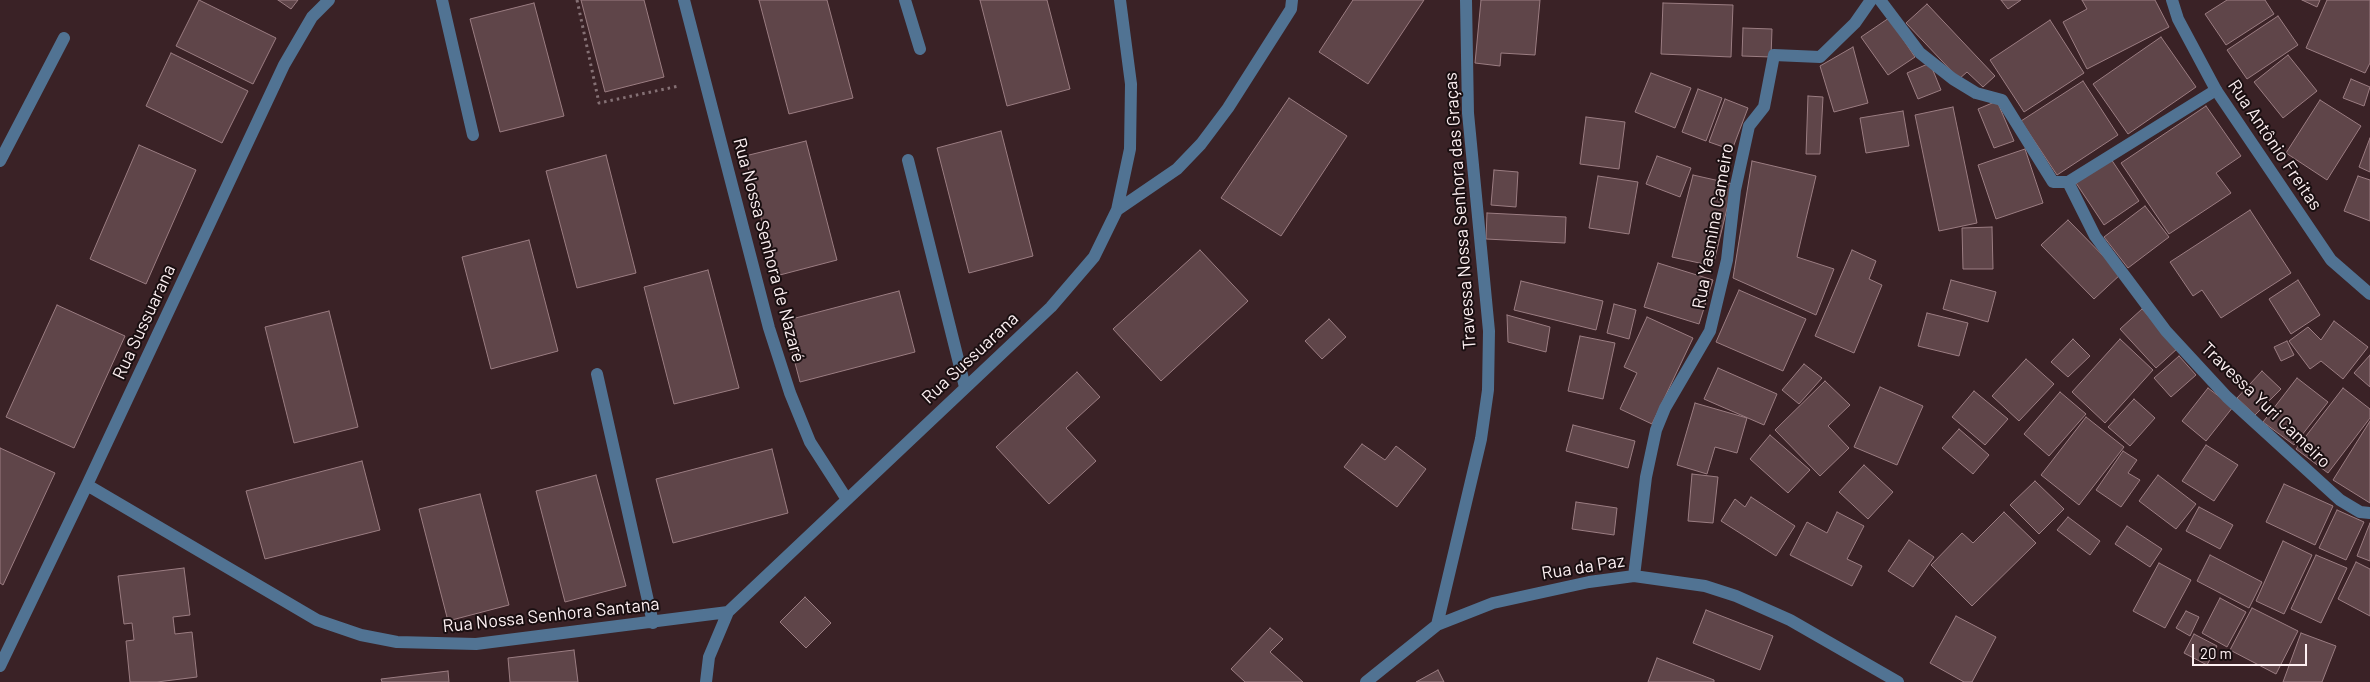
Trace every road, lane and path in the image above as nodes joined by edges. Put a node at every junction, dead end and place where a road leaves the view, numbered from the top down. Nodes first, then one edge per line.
1 (329, 0) edge
2 (442, 0) edge
3 (577, 0) edge
4 (684, 0) edge
5 (905, 0) edge
6 (1120, 0) edge
7 (1292, 0) edge
8 (1466, 0) edge
9 (1871, 0) edge
10 (1880, 0) edge
11 (2172, 0) edge
12 (64, 38) dead end
13 (920, 49) dead end
14 (705, 80) junction
15 (2216, 90) junction
16 (473, 135) dead end
17 (908, 160) dead end
18 (0, 161) edge
19 (2068, 182) junction
20 (1117, 210) junction
21 (2370, 294) edge
22 (597, 374) dead end
23 (965, 387) junction
24 (87, 485) junction
25 (846, 498) junction
26 (2370, 513) edge
27 (1634, 576) junction
28 (728, 612) junction
29 (653, 623) junction
30 (1437, 624) junction
31 (0, 666) edge
32 (706, 682) edge
33 (1366, 682) edge
34 (1898, 682) edge

1 - 24 street, Rua Sussuarana
2 - 16 street
3 - 14 path
4 - 14 street, Rua Nossa Senhora de Nazaré
5 - 13 street
6 - 20 street, Rua Sussuarana
7 - 20 street
8 - 30 street, Travessa Nossa Senhora das Graças
9 - 27 street, Rua Yasmina Cameiro
10 - 19 street
11 - 15 street, Rua Antônio Freitas
12 - 18 street
14 - 25 street, Rua Nossa Senhora de Nazaré
15 - 19 street
15 - 21 street, Rua Antônio Freitas
17 - 23 street
19 - 26 street, Travessa Yuri Cameiro
20 - 23 street, Rua Sussuarana
22 - 29 street
23 - 25 street, Rua Sussuarana
24 - 29 street, Rua Nossa Senhora Santana
24 - 31 street, Rua Sussuarana
25 - 28 street, Rua Sussuarana
27 - 30 street, Rua da Paz
27 - 34 street, Rua da Paz
28 - 29 street, Rua Nossa Senhora Santana
28 - 32 street, Rua Sussuarana
30 - 33 street, Rua da Paz

